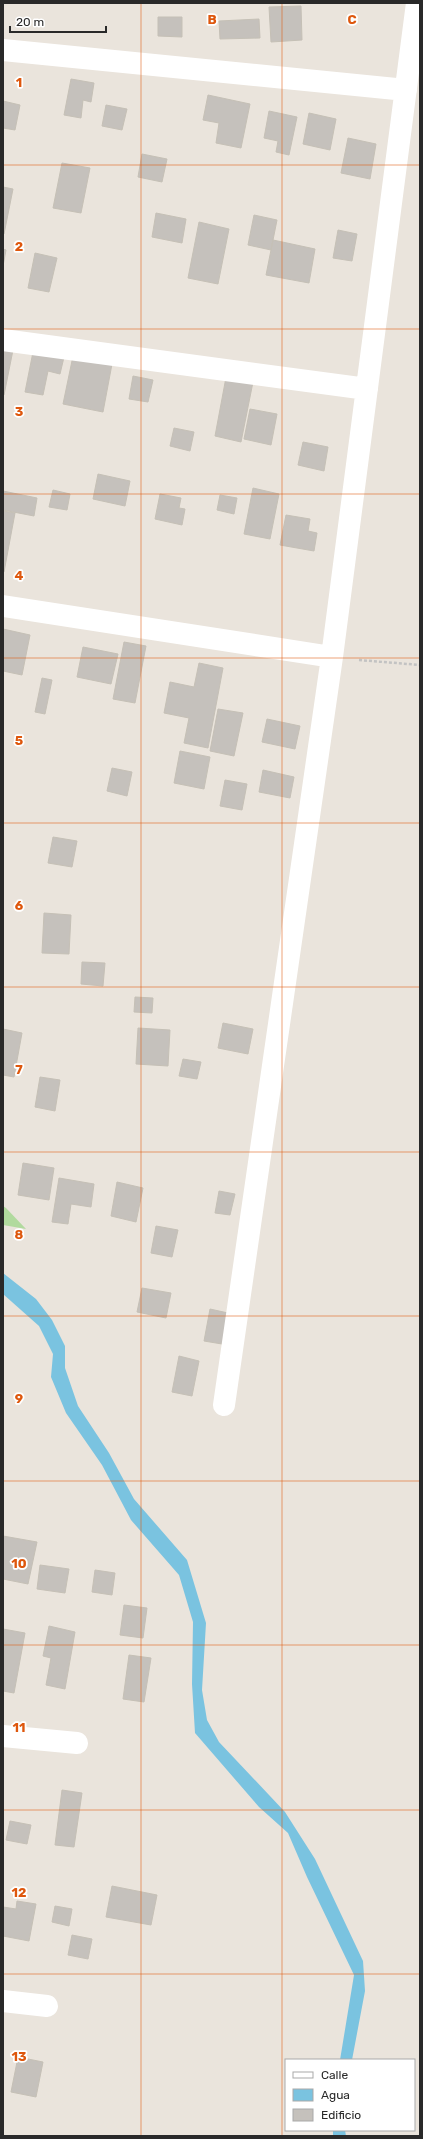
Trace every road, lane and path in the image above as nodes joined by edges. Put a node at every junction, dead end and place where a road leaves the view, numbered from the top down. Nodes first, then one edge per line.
1 (417, 3) edge
2 (3, 50) edge
3 (406, 90) junction
4 (3, 340) edge
5 (367, 389) junction
6 (3, 606) edge
7 (332, 657) junction
8 (420, 665) edge
9 (224, 1405) dead end
10 (3, 1736) edge
11 (77, 1743) dead end
12 (3, 2001) edge
13 (47, 2006) dead end

1 - 3 street
2 - 3 street
3 - 5 street
4 - 5 street
5 - 7 street
6 - 7 street
7 - 8 path
7 - 9 street
10 - 11 street
12 - 13 street

